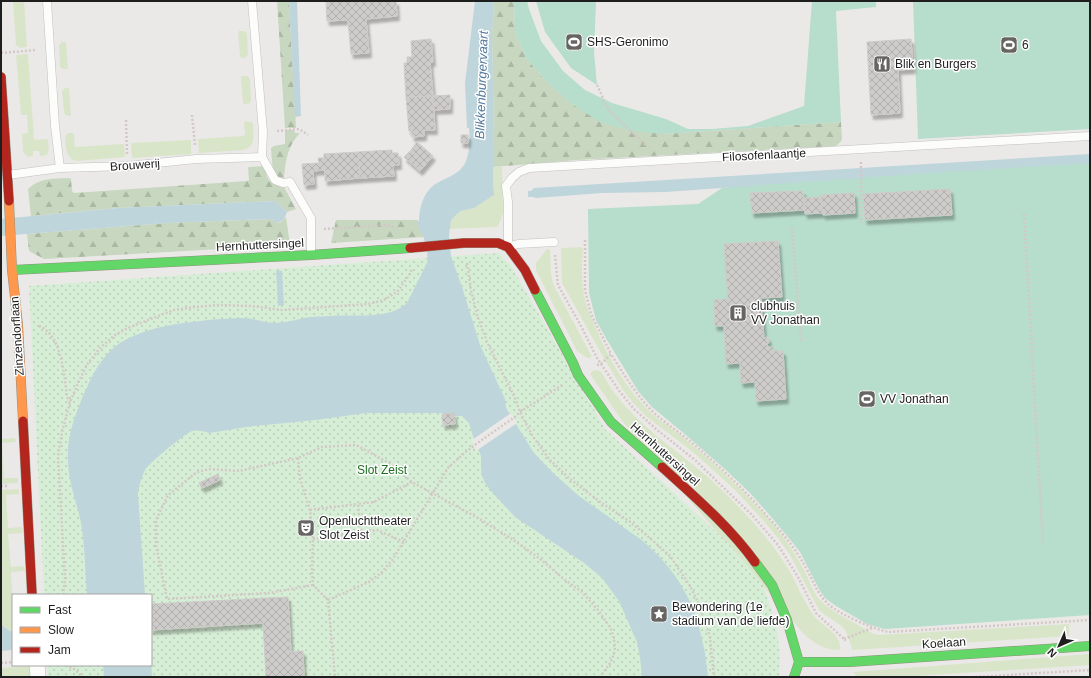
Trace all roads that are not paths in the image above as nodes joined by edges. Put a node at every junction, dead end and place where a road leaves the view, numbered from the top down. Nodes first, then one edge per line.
1 (46, 1) edge
2 (252, 1) edge
3 (1, 77) edge
4 (1090, 136) edge
5 (262, 157) junction
6 (60, 168) junction
7 (7, 175) junction
8 (554, 242) road end
9 (508, 247) junction
10 (8, 249) edge
11 (311, 255) junction
12 (12, 270) junction
13 (32, 594) edge
14 (1090, 646) edge
15 (799, 662) junction
16 (37, 666) edge
17 (38, 677) edge
18 (794, 677) edge

1 - 6 lane
2 - 5 lane
3 - 7 street, Zinzendorflaan
4 - 9 lane, Filosofenlaantje
5 - 6 lane, Brouwerij
5 - 11 lane
6 - 7 lane, Brouwerij
7 - 10 street, Zinzendorflaan
8 - 9 lane, Hernhuttersingel
9 - 11 street, Hernhuttersingel
9 - 15 street, Hernhuttersingel
10 - 12 street, Zinzendorflaan
11 - 12 street, Hernhuttersingel
12 - 13 street, Zinzendorflaan
14 - 15 street, Koelaan
15 - 18 street
16 - 17 street

